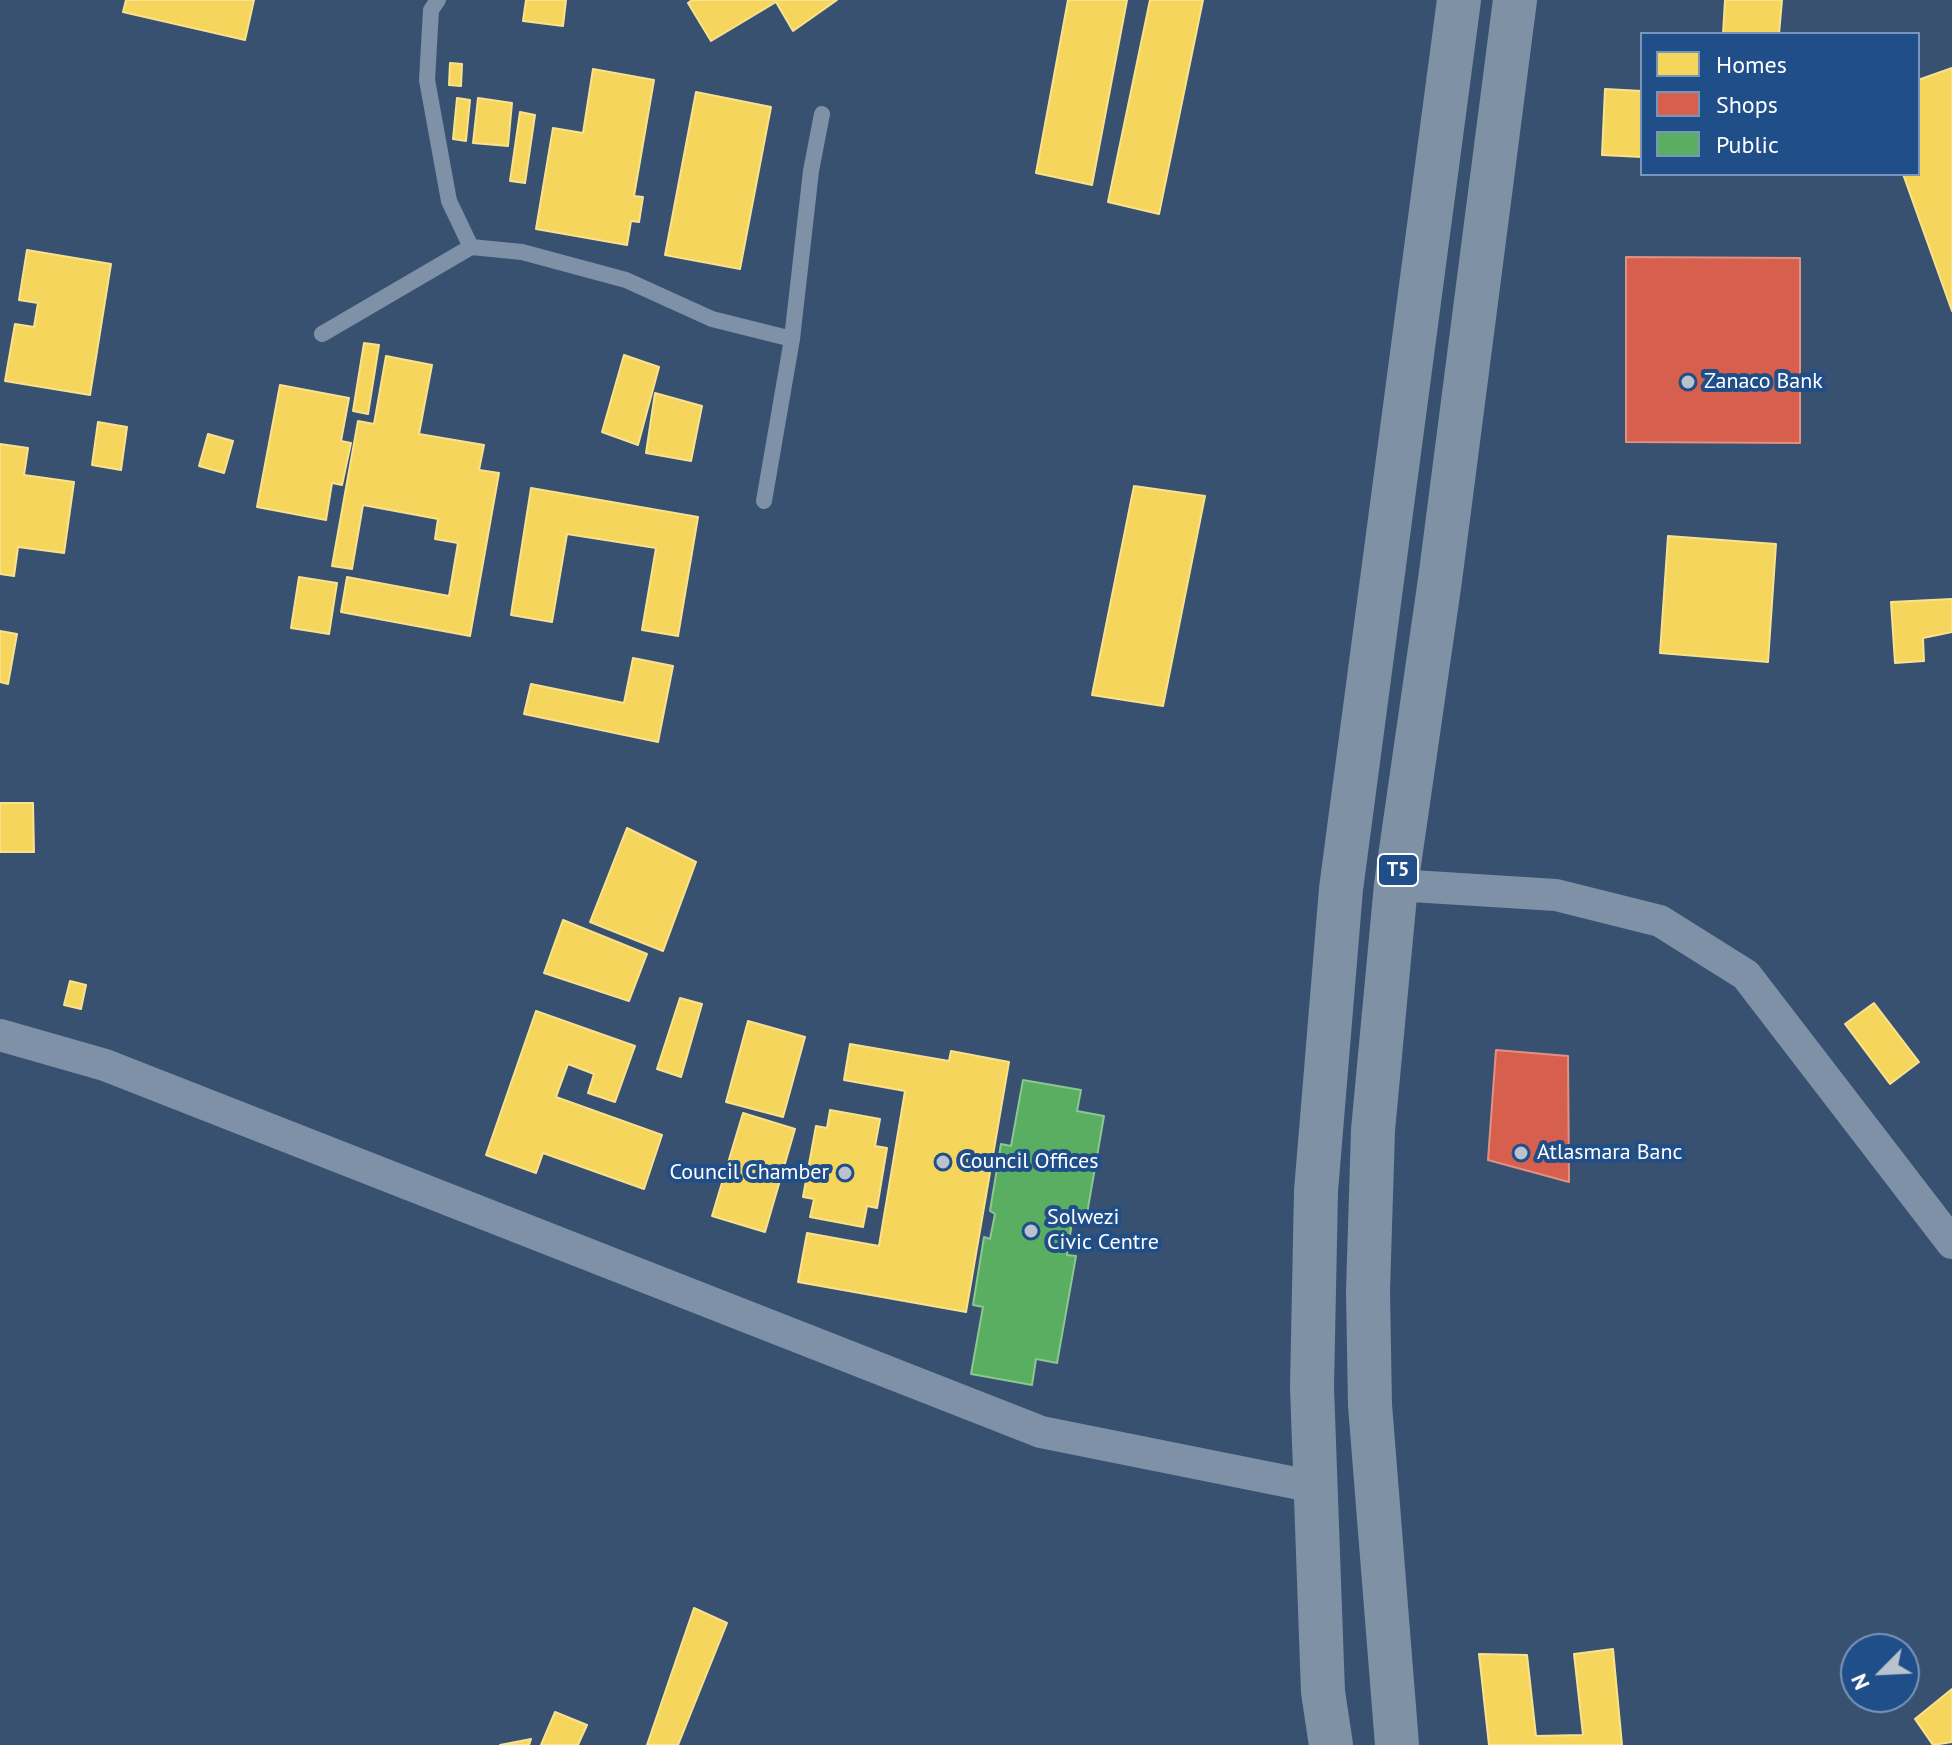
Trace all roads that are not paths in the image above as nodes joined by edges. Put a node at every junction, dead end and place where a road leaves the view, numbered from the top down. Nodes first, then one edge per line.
1 (438, 0) edge
2 (1459, 0) edge
3 (1515, 0) edge
4 (822, 114) dead end
5 (471, 247) junction
6 (322, 334) dead end
7 (792, 339) junction
8 (764, 501) dead end
9 (1396, 885) junction
10 (0, 1035) edge
11 (1952, 1243) edge
12 (1315, 1487) junction
13 (1331, 1745) edge
14 (1397, 1745) edge

1 - 5 lane
2 - 12 highway, T5
3 - 9 highway, T5
4 - 7 lane
5 - 6 lane
5 - 7 lane
7 - 8 lane
9 - 11 street
9 - 14 highway, T5
10 - 12 street
12 - 13 highway, T5

